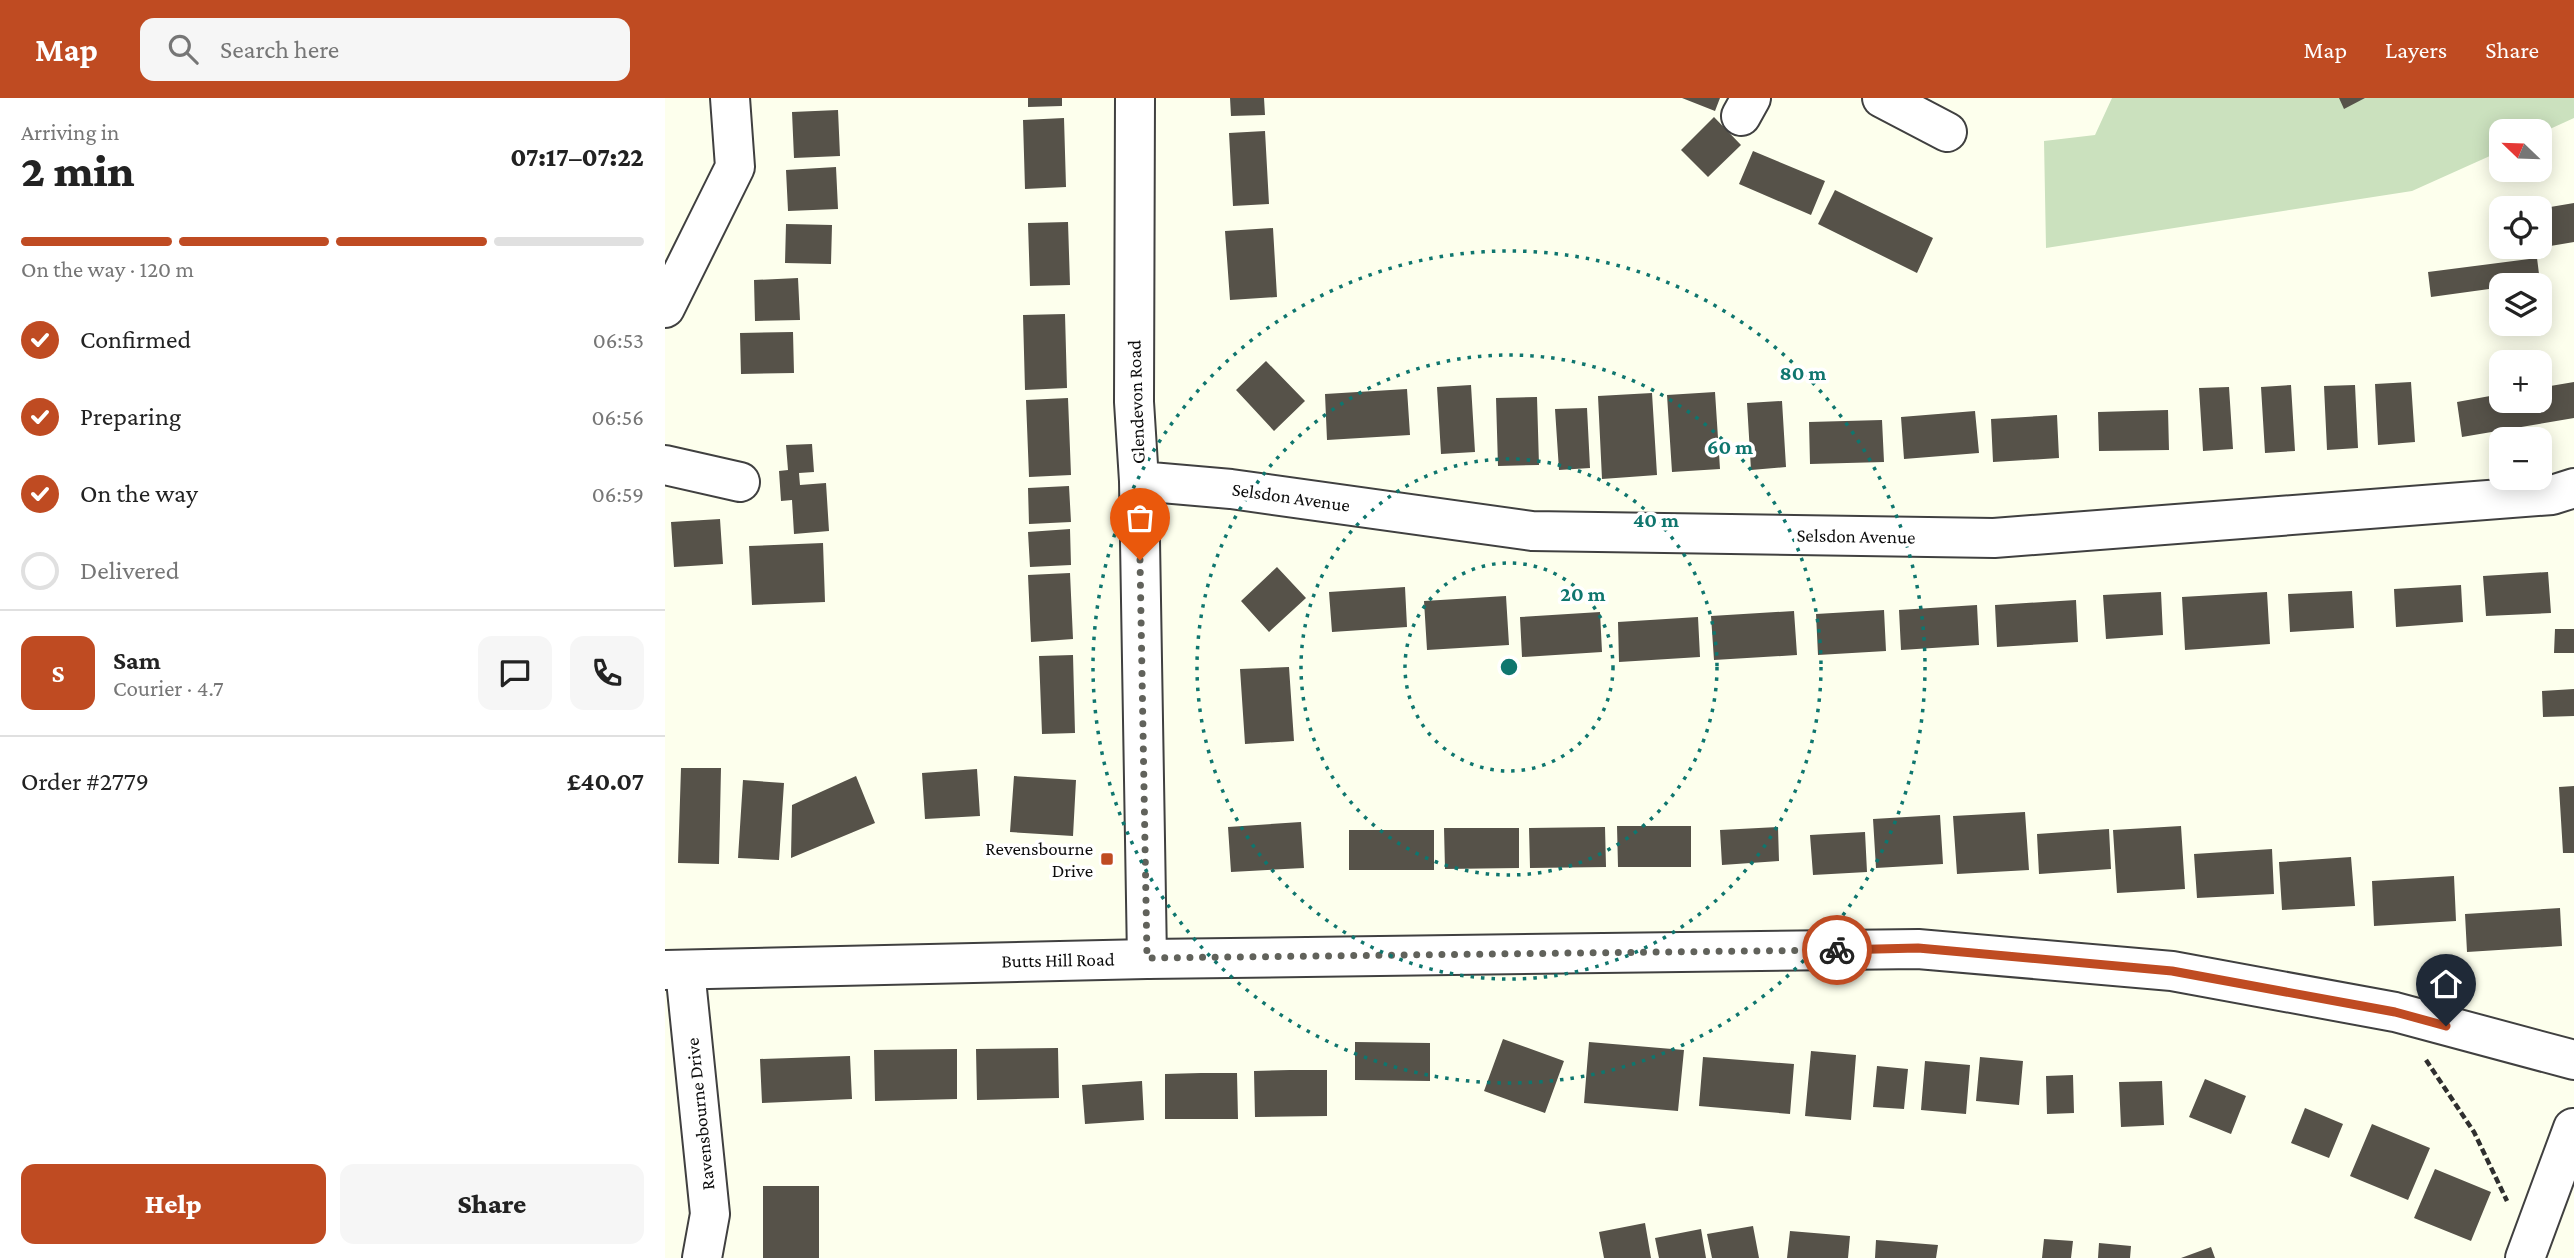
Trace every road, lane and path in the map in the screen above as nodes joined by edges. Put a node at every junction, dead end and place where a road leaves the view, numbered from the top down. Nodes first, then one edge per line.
1 (730, 98) edge
2 (1135, 98) edge
3 (1882, 98) edge
4 (1947, 132) dead end
5 (665, 308) edge
6 (665, 465) edge
7 (1139, 481) junction
8 (740, 482) dead end
9 (2574, 488) edge
10 (1147, 958) junction
11 (675, 970) edge
12 (2395, 1012) junction
13 (2574, 1060) edge
14 (2573, 1128) edge
15 (2528, 1253) edge
16 (702, 1258) edge

1 - 5 street
2 - 7 street, Glendevon Road
3 - 4 street
6 - 8 street
7 - 9 street, Selsdon Avenue
7 - 10 street, Glendevon Road
10 - 11 street, Butts Hill Road
10 - 12 street, Butts Hill Road
11 - 16 street, Ravensbourne Drive
12 - 13 street, Butts Hill Road
12 - 15 path
14 - 15 street

